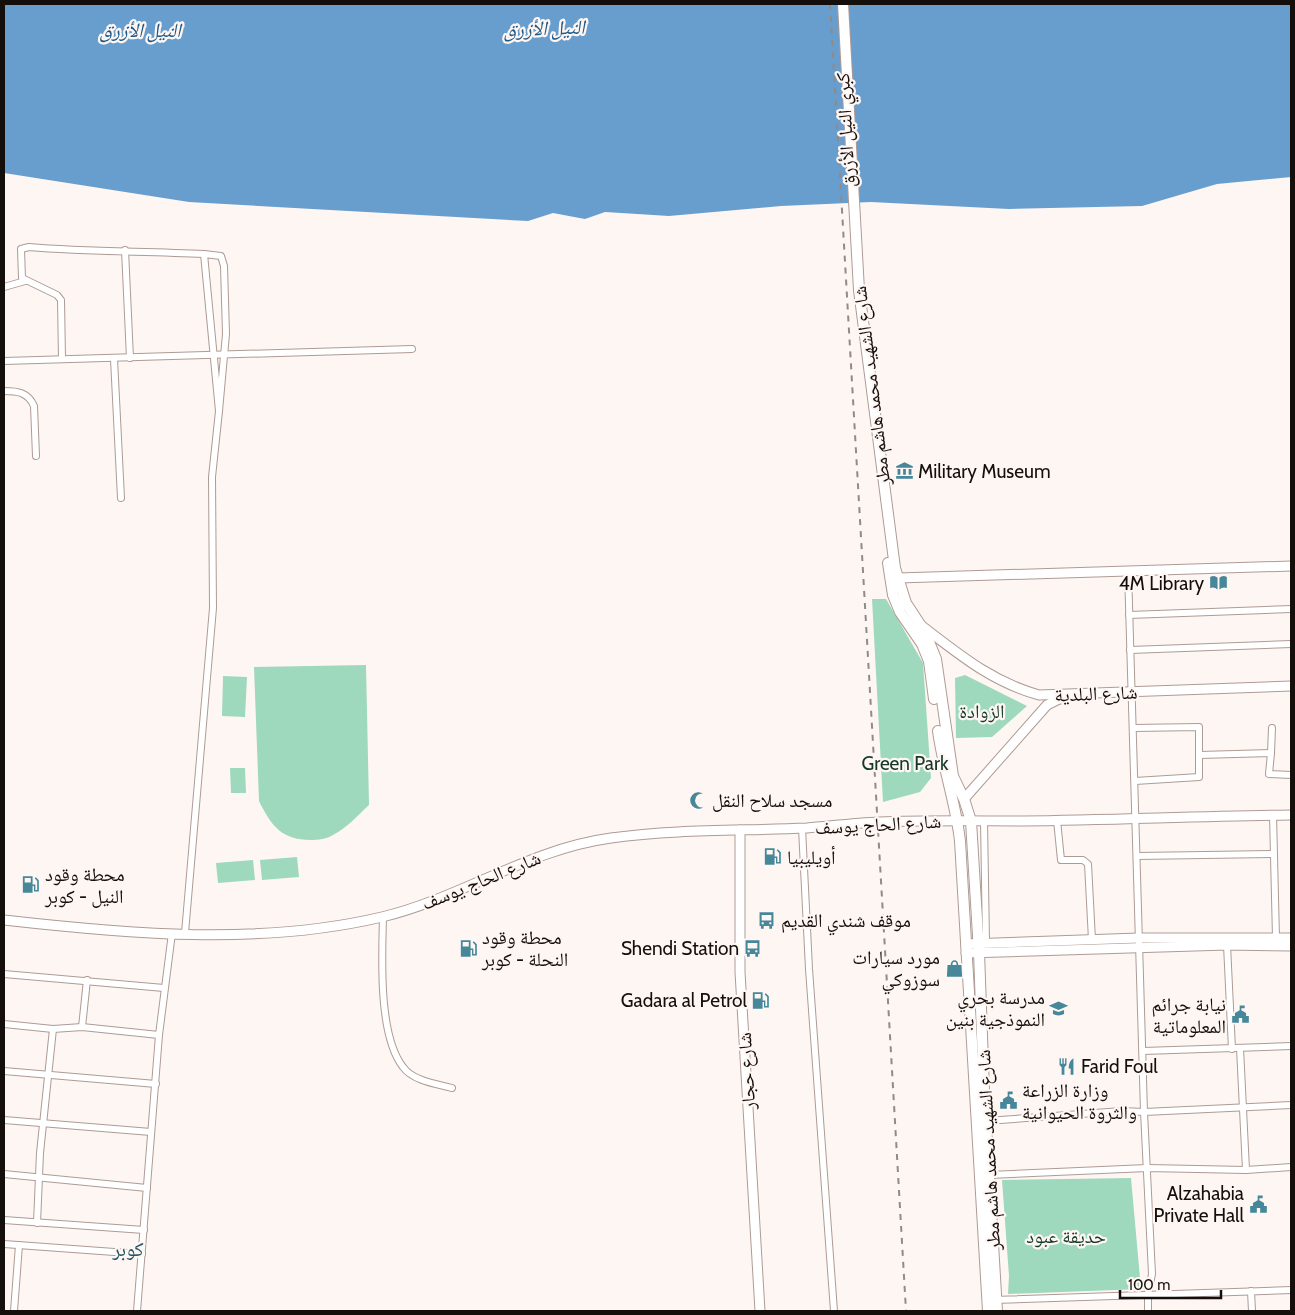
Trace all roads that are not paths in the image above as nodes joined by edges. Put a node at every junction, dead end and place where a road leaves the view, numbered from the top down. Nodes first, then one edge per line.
1 (838, 4) edge
2 (843, 4) edge
3 (125, 250) junction
4 (204, 254) junction
5 (854, 256) junction
6 (25, 281) junction
7 (4, 287) edge
8 (412, 349) dead end
9 (214, 356) junction
10 (226, 356) junction
11 (130, 358) junction
12 (114, 359) junction
13 (62, 360) junction
14 (4, 361) edge
15 (4, 391) edge
16 (219, 411) junction
17 (36, 456) dead end
18 (121, 498) dead end
19 (1291, 566) edge
20 (1128, 571) junction
21 (898, 578) junction
22 (1291, 609) edge
23 (1129, 615) junction
24 (920, 625) junction
25 (1291, 644) edge
26 (1130, 650) junction
27 (1291, 686) edge
28 (1291, 692) edge
29 (1132, 694) junction
30 (1133, 728) junction
31 (1272, 728) dead end
32 (1271, 752) junction
33 (1200, 755) junction
34 (1291, 775) edge
35 (1135, 780) junction
36 (964, 798) junction
37 (1274, 815) junction
38 (1291, 815) edge
39 (1136, 818) junction
40 (984, 820) junction
41 (1057, 820) junction
42 (958, 821) junction
43 (970, 821) junction
44 (802, 828) junction
45 (740, 830) junction
46 (1274, 854) junction
47 (1137, 856) junction
48 (383, 916) junction
49 (4, 920) edge
50 (172, 933) junction
51 (185, 933) junction
52 (1276, 938) junction
53 (1291, 938) edge
54 (1092, 940) junction
55 (1139, 943) junction
56 (1227, 945) junction
57 (981, 946) junction
58 (1291, 946) edge
59 (966, 948) junction
60 (4, 974) edge
61 (87, 980) junction
62 (164, 988) junction
63 (4, 1024) edge
64 (82, 1027) junction
65 (54, 1029) junction
66 (159, 1035) junction
67 (1291, 1046) edge
68 (1236, 1049) junction
69 (1143, 1051) junction
70 (4, 1070) edge
71 (48, 1074) junction
72 (156, 1084) junction
73 (452, 1088) dead end
74 (1291, 1105) edge
75 (1244, 1108) junction
76 (1144, 1112) junction
77 (4, 1120) edge
78 (986, 1121) junction
79 (44, 1122) junction
80 (151, 1132) junction
81 (1291, 1167) edge
82 (1147, 1168) junction
83 (1246, 1170) junction
84 (4, 1174) edge
85 (989, 1175) junction
86 (39, 1177) junction
87 (148, 1188) junction
88 (4, 1220) edge
89 (37, 1222) junction
90 (144, 1230) junction
91 (4, 1244) edge
92 (19, 1246) junction
93 (142, 1254) junction
94 (1291, 1290) edge
95 (1251, 1291) junction
96 (1148, 1294) junction
97 (992, 1300) junction
98 (14, 1311) edge
99 (137, 1311) edge
100 (760, 1311) edge
101 (834, 1311) edge
102 (988, 1311) edge
103 (997, 1311) edge
104 (1148, 1311) edge
105 (1252, 1311) edge

1 - 5 main road, كبري النيل الأزرق
2 - 5 main road
3 - 4 street
3 - 6 street
3 - 11 street
4 - 9 street
4 - 10 street
5 - 21 main road, شارع الشهيد محمد هاشم مطر
5 - 42 main road, شارع الشهيد محمد هاشم مطر
6 - 7 street
6 - 13 street
8 - 10 street
9 - 10 street
9 - 11 street
9 - 16 street
10 - 16 street
11 - 12 street
12 - 13 street
12 - 18 street
13 - 14 street
15 - 17 street
16 - 51 street
19 - 20 main road
20 - 21 main road
20 - 23 street
21 - 24 main road, شارع الشهيد محمد هاشم مطر
22 - 23 street
23 - 26 street
24 - 29 main road, شارع البلدية
24 - 36 main road, شارع الشهيد محمد هاشم مطر
25 - 26 street
26 - 29 street
27 - 29 main road, شارع البلدية
28 - 29 main road, شارع البلدية
29 - 30 street
29 - 36 main road, شارع البلدية
30 - 33 street
30 - 35 street
31 - 32 street
32 - 33 street
32 - 34 street
33 - 35 street
35 - 39 street
36 - 43 main road, شارع الشهيد محمد هاشم مطر
37 - 38 main road, شارع الحاج يوسف
37 - 39 main road, شارع الحاج يوسف
37 - 46 street
39 - 41 main road, شارع الحاج يوسف
39 - 47 street
40 - 41 main road, شارع الحاج يوسف
40 - 43 main road, شارع الحاج يوسف
40 - 57 street
41 - 54 street
42 - 43 main road, شارع الحاج يوسف
42 - 44 main road, شارع الحاج يوسف
42 - 59 main road, شارع الشهيد محمد هاشم مطر
43 - 57 main road, شارع الشهيد محمد هاشم مطر
44 - 45 main road, شارع الحاج يوسف
44 - 101 street
45 - 48 main road, شارع الحاج يوسف
45 - 100 main road, شارع حجار
46 - 47 street
46 - 52 street
47 - 55 street
48 - 51 main road, شارع الحاج يوسف
48 - 73 street
49 - 50 main road, شارع الحاج يوسف
50 - 51 main road, شارع الحاج يوسف
50 - 62 street
52 - 53 main road
52 - 55 main road
54 - 55 main road
54 - 57 main road
55 - 56 main road
55 - 57 main road
55 - 69 street
56 - 58 main road
56 - 68 street
57 - 59 main road
57 - 78 main road, شارع الشهيد محمد هاشم مطر
59 - 97 main road, شارع الشهيد محمد هاشم مطر
60 - 61 street
61 - 62 street
61 - 64 street
62 - 66 street
63 - 65 street
64 - 65 street
64 - 66 street
65 - 71 street
66 - 72 street
67 - 68 street
68 - 69 street
68 - 75 street
69 - 76 street
70 - 71 street
71 - 72 street
71 - 79 street
72 - 80 street
74 - 75 street
75 - 76 street
75 - 83 street
76 - 78 street
76 - 82 street
77 - 79 street
78 - 85 main road, شارع الشهيد محمد هاشم مطر
79 - 80 street
79 - 86 street
80 - 87 street
81 - 83 street
82 - 83 street
82 - 85 street
82 - 96 street
84 - 86 street
85 - 97 main road, شارع الشهيد محمد هاشم مطر
86 - 87 street
86 - 89 street
87 - 90 street
88 - 89 street
89 - 90 street
90 - 93 street
91 - 92 street
92 - 93 street
92 - 98 street
93 - 99 street
94 - 95 street
95 - 96 street
95 - 105 street
96 - 97 street
96 - 104 street
97 - 102 main road, شارع الشهيد محمد هاشم مطر
97 - 103 main road, شارع الشهيد محمد هاشم مطر

